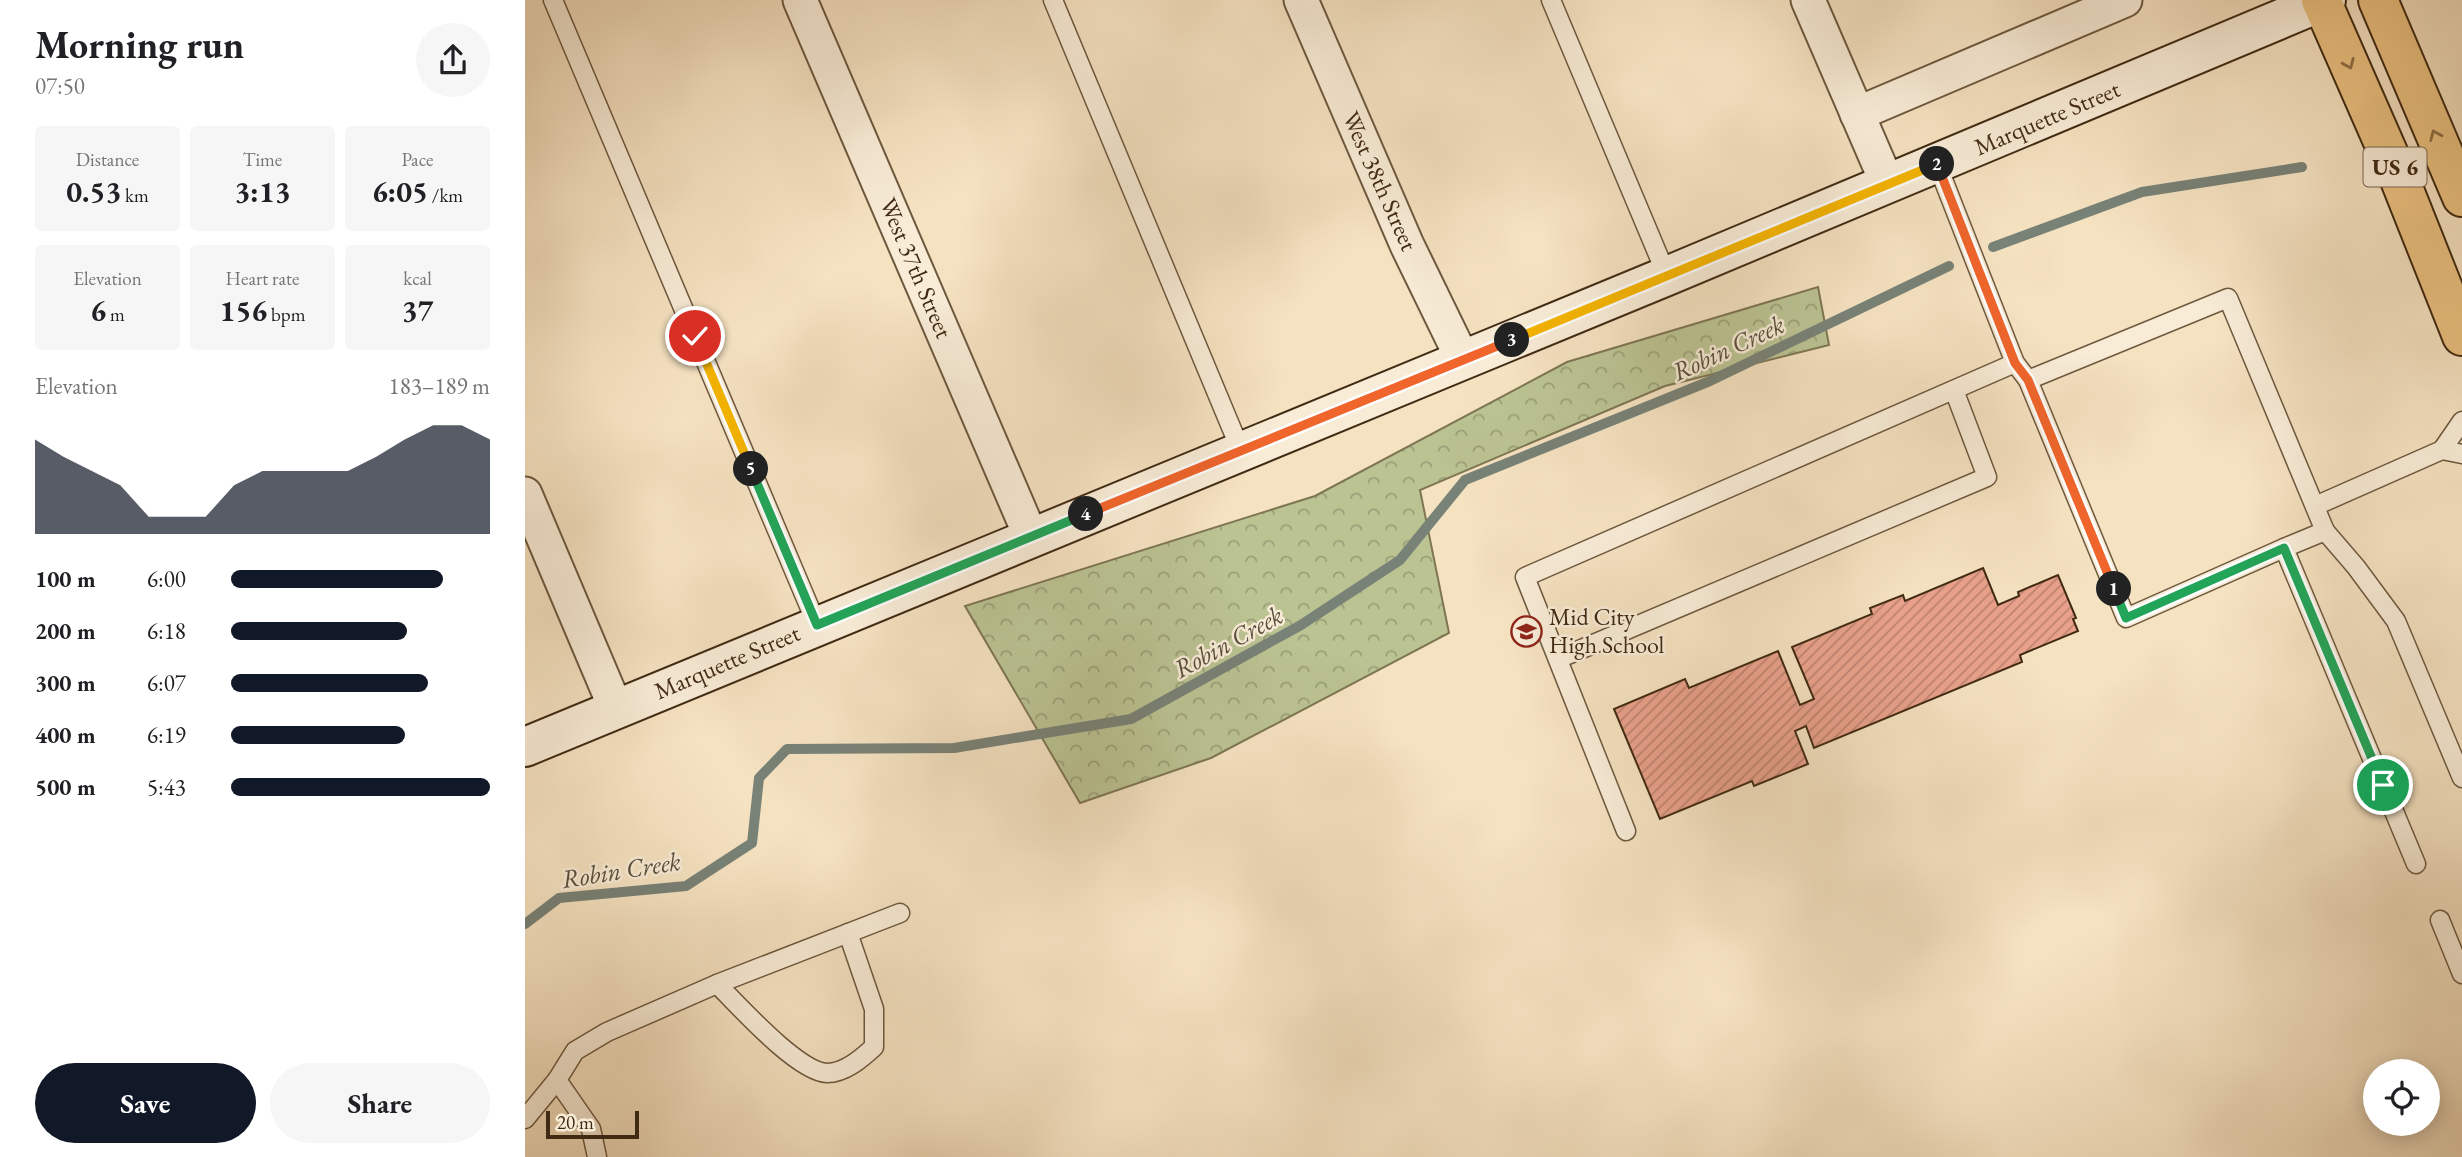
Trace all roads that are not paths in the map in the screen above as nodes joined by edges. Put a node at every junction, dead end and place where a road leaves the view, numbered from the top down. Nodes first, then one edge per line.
1 (553, 0) edge
2 (800, 0) edge
3 (1053, 0) edge
4 (1301, 0) edge
5 (1551, 0) edge
6 (1808, 0) edge
7 (2125, 0) edge
8 (2378, 0) edge
9 (2323, 1) edge
10 (1857, 114) junction
11 (1937, 164) junction
12 (1888, 185) junction
13 (2462, 197) edge
14 (1667, 276) junction
15 (2462, 336) edge
16 (1463, 360) junction
17 (2015, 363) junction
18 (2028, 380) junction
19 (1954, 390) junction
20 (2462, 421) edge
21 (2442, 450) junction
22 (1241, 451) junction
23 (2462, 454) edge
24 (525, 494) edge
25 (2315, 506) junction
26 (2325, 531) junction
27 (1031, 537) junction
28 (2284, 548) junction
29 (817, 625) junction
30 (1558, 659) junction
31 (616, 709) junction
32 (525, 747) edge
33 (2462, 778) edge
34 (1626, 831) dead end
35 (2416, 864) dead end
36 (900, 912) dead end
37 (2440, 920) dead end
38 (848, 933) junction
39 (2462, 974) edge
40 (717, 985) junction
41 (557, 1080) junction
42 (525, 1119) edge
43 (597, 1157) edge

1 - 29 lane
2 - 27 street, West 37th Street
3 - 22 lane
4 - 16 street, West 38th Street
5 - 14 lane
6 - 10 street
7 - 10 street
13 -> 8 main road, US 6
9 - 11 main road, Marquette Street
9 -> 15 main road, US 6
10 - 12 street
11 - 12 main road, Marquette Street
11 - 17 lane
12 - 14 main road, Marquette Street
14 - 16 main road, Marquette Street
16 - 22 main road, Marquette Street
17 - 18 lane
17 - 19 lane
18 - 25 lane
18 - 28 lane
19 - 30 lane
19 - 30 lane
20 - 21 lane
21 - 23 lane
21 - 25 lane
22 - 27 main road, Marquette Street
24 - 31 street
25 - 26 lane
26 - 28 lane
26 - 33 lane
27 - 29 main road, Marquette Street
28 - 35 lane
29 - 31 main road, Marquette Street
30 - 34 lane
31 - 32 main road, Marquette Street
36 - 38 lane
37 - 39 lane
38 - 40 lane
38 - 40 lane
40 - 41 lane
41 - 42 lane
41 - 43 lane

